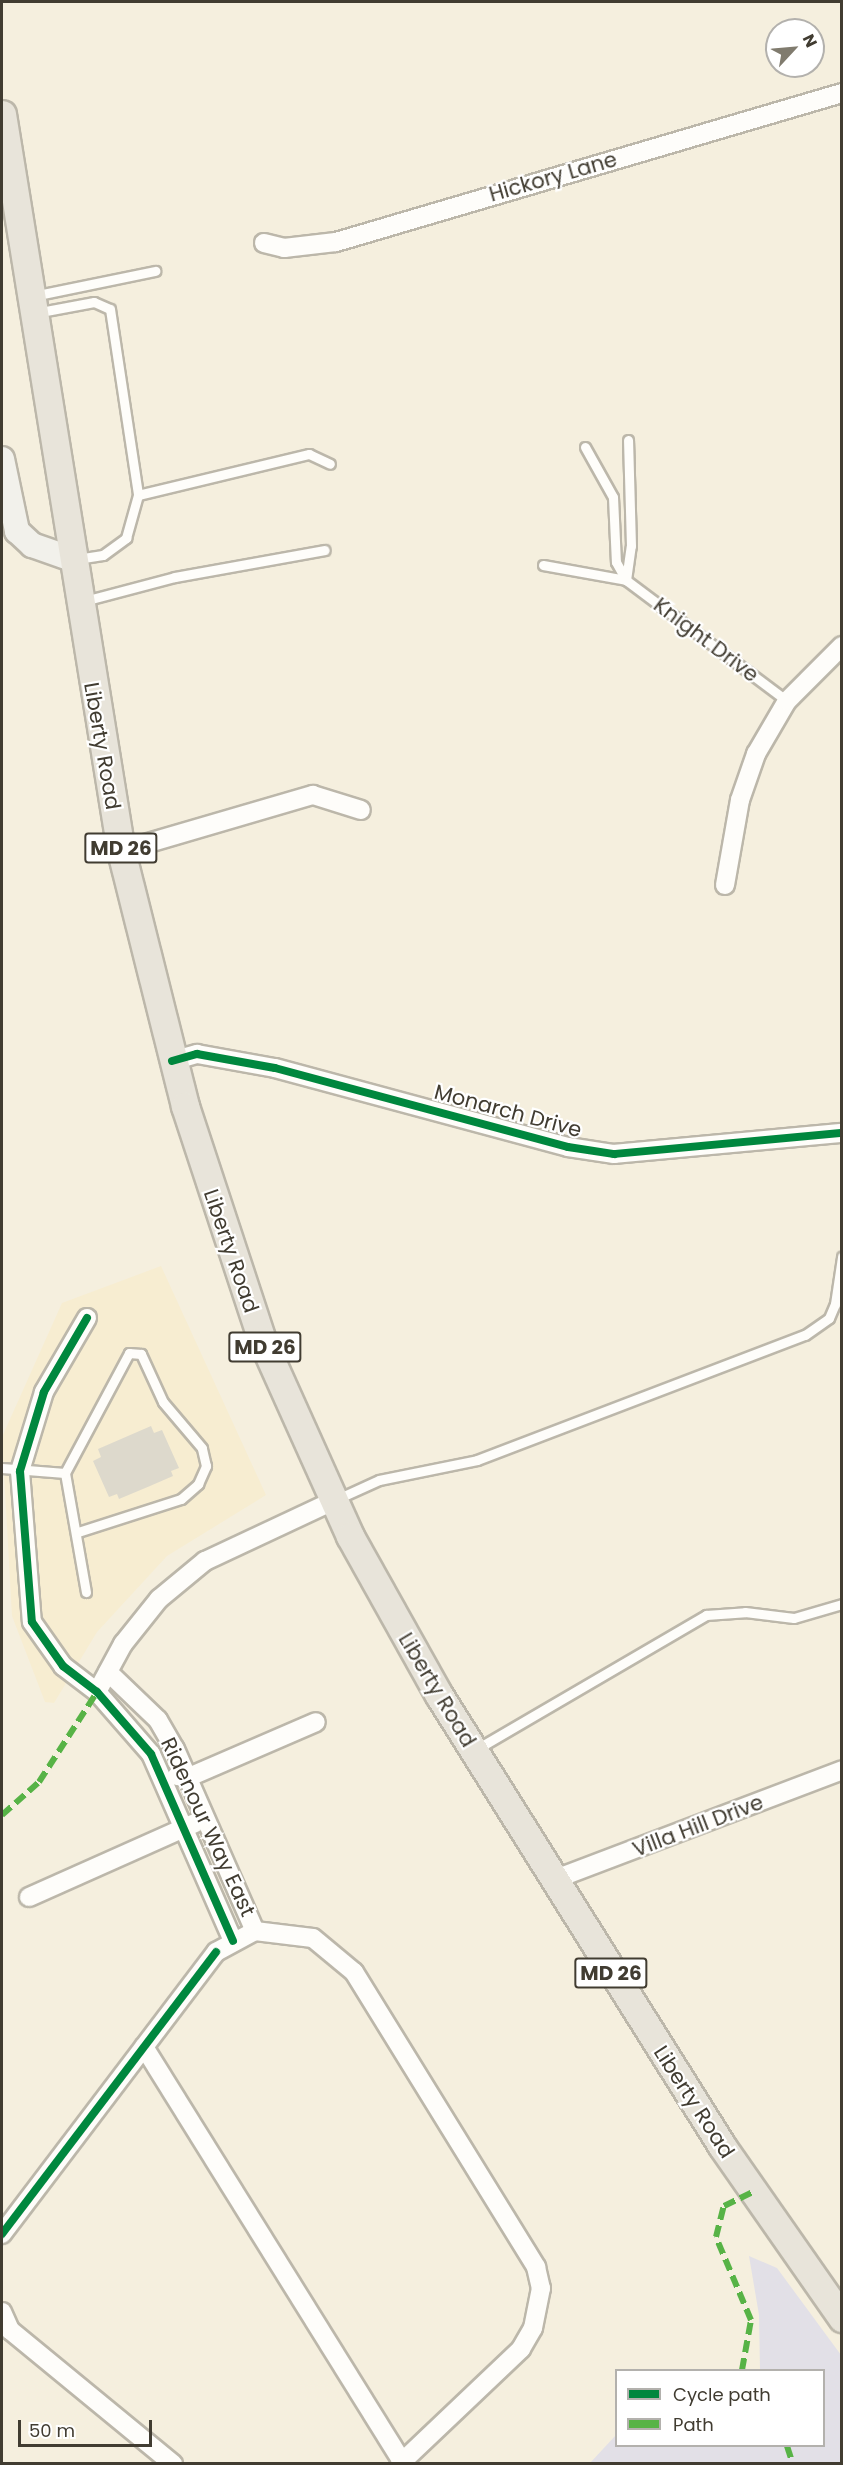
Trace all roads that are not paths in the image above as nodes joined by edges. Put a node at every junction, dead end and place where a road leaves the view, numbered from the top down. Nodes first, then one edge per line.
1 (842, 93) edge
2 (2, 114) edge
3 (264, 243) dead end
4 (155, 272) dead end
5 (32, 305) junction
6 (628, 440) dead end
7 (585, 447) dead end
8 (2, 459) edge
9 (330, 464) dead end
10 (138, 495) junction
11 (325, 550) dead end
12 (72, 560) junction
13 (543, 565) dead end
14 (626, 579) junction
15 (79, 602) junction
16 (842, 646) edge
17 (786, 701) junction
18 (361, 810) dead end
19 (121, 851) junction
20 (725, 885) dead end
21 (172, 1061) junction
22 (842, 1133) edge
23 (842, 1257) edge
24 (87, 1318) dead end
25 (2, 1468) edge
26 (20, 1471) junction
27 (65, 1473) junction
28 (333, 1501) junction
29 (78, 1532) junction
30 (86, 1592) dead end
31 (842, 1604) edge
32 (108, 1672) junction
33 (97, 1692) junction
34 (316, 1722) dead end
35 (473, 1751) junction
36 (842, 1770) edge
37 (160, 1773) junction
38 (189, 1777) junction
39 (205, 1819) junction
40 (184, 1828) junction
41 (553, 1880) junction
42 (29, 1897) dead end
43 (255, 1931) junction
44 (233, 1941) junction
45 (144, 2047) junction
46 (2, 2234) edge
47 (2, 2312) edge
48 (842, 2318) edge
49 (173, 2463) edge
50 (401, 2463) edge

1 - 3 street, Hickory Lane
2 - 5 main road, Liberty Road / MD 26
4 - 5 lane
5 - 10 lane
5 - 12 main road, Liberty Road / MD 26
6 - 14 lane
7 - 14 lane
8 - 12 street
9 - 10 lane
10 - 12 lane
11 - 15 lane
12 - 15 main road, Liberty Road / MD 26
13 - 14 lane
14 - 17 lane, Knight Drive
15 - 19 main road, Liberty Road / MD 26
16 - 17 street
17 - 20 street
18 - 19 street
19 - 21 main road, Liberty Road / MD 26
21 - 22 street, Monarch Drive
21 - 28 main road, Liberty Road / MD 26
23 - 28 lane
24 - 26 street, Ridenour Way East
25 - 26 lane
26 - 27 lane
26 - 33 street, Ridenour Way East
27 - 29 lane
27 - 29 lane
28 - 32 street
28 - 35 main road, Liberty Road / MD 26
29 - 30 lane
31 - 35 lane
32 - 33 street
32 - 38 street, Ridenour Way East
33 - 37 street, Ridenour Way East
34 - 38 street
35 - 41 main road, Liberty Road / MD 26
36 - 41 street, Villa Hill Drive
37 - 38 street
37 - 40 street, Ridenour Way East
38 - 39 street, Ridenour Way East
39 - 40 street
39 - 43 street, Ridenour Way East
40 - 42 street
40 - 44 street, Ridenour Way East
41 - 48 main road, Liberty Road / MD 26
43 - 44 street
43 - 50 street
44 - 45 street
45 - 46 street
45 - 50 street
47 - 49 street

